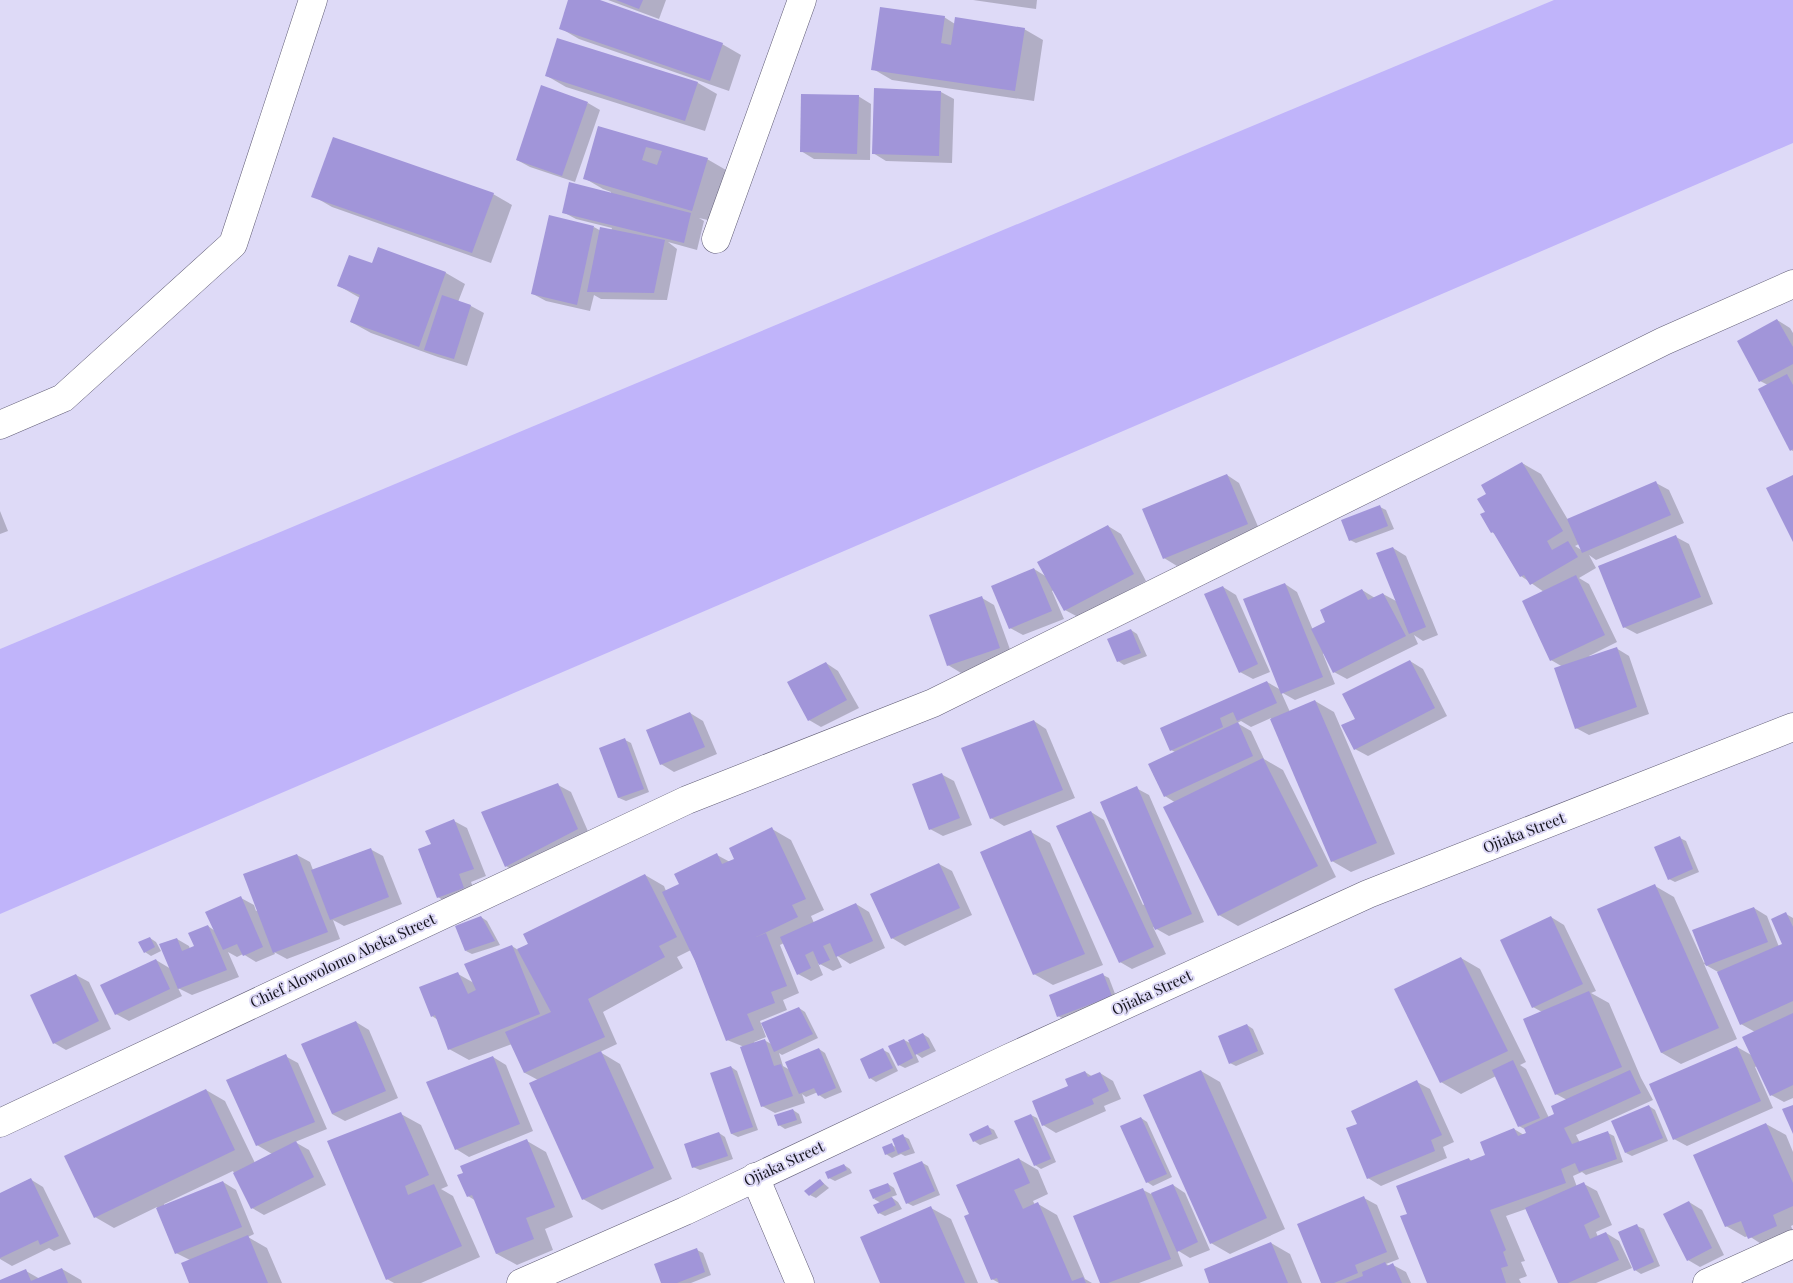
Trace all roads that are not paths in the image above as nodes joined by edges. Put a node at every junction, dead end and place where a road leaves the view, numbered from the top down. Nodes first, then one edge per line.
1 (313, 0) edge
2 (802, 0) edge
3 (716, 239) dead end
4 (1793, 284) edge
5 (0, 425) edge
6 (1793, 727) edge
7 (0, 1123) edge
8 (755, 1177) junction
9 (1793, 1244) edge
10 (521, 1283) edge
11 (800, 1283) edge
12 (1707, 1283) edge

1 - 5 street
2 - 3 street
4 - 7 street, Chief Alowolomo Abeka Street
6 - 8 street, Ojiaka Street
8 - 10 street, Ojiaka Street
8 - 11 street
9 - 12 street

